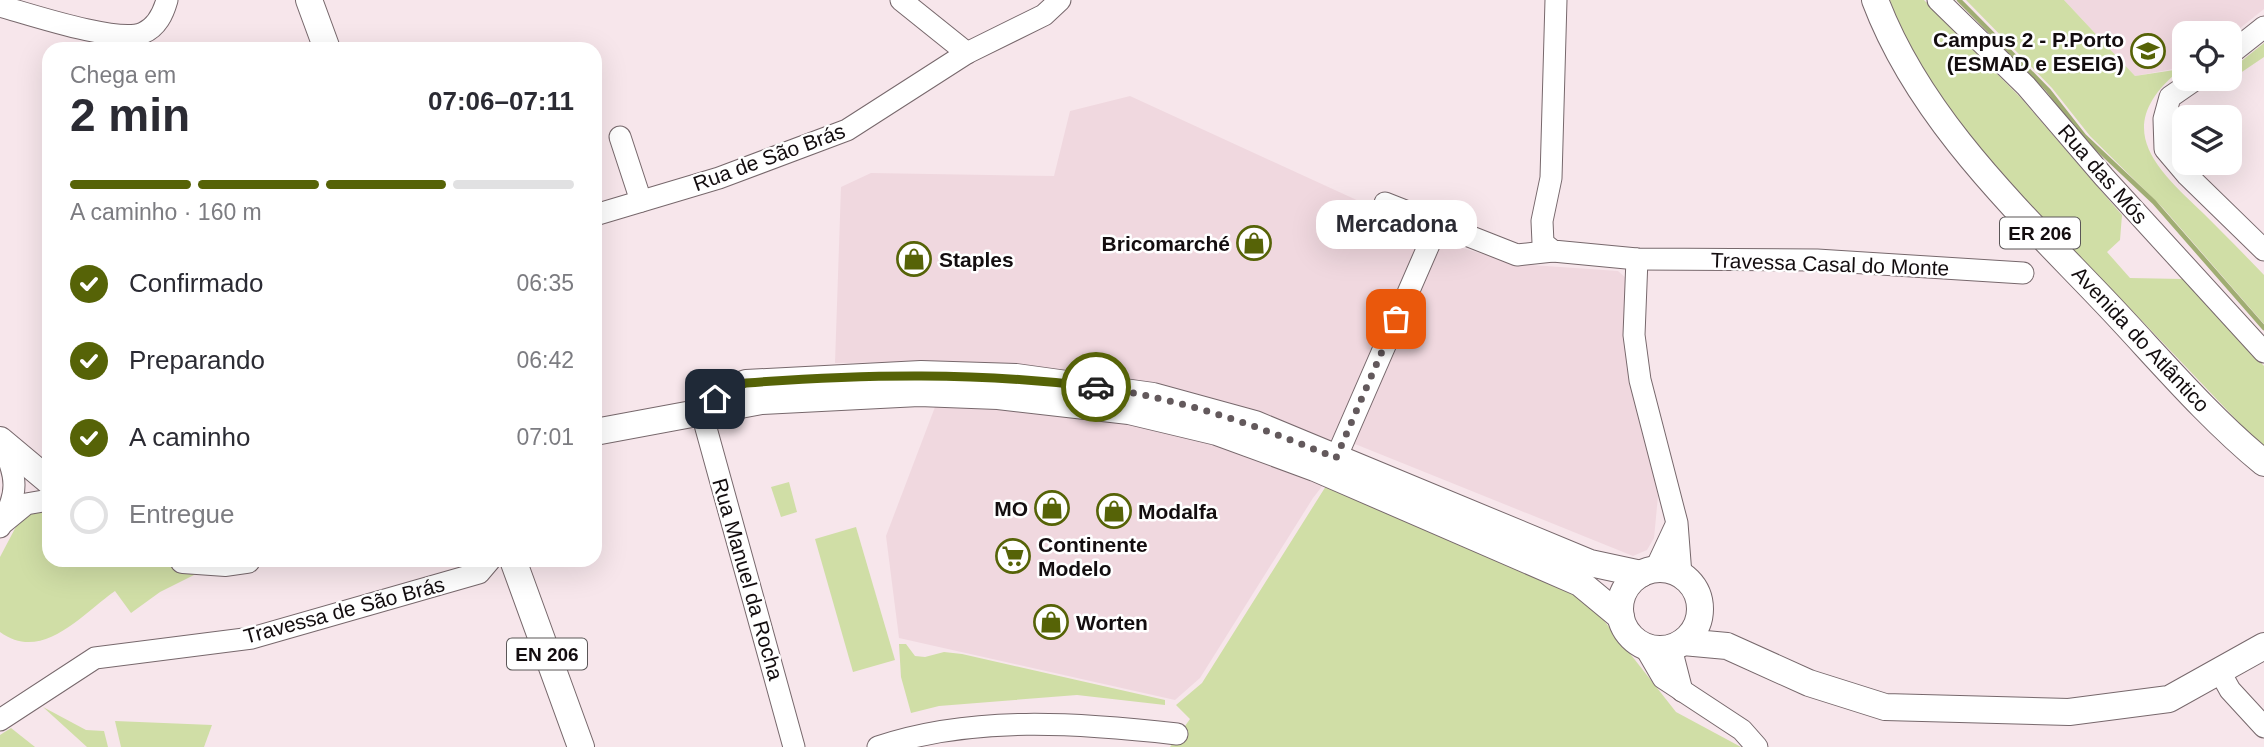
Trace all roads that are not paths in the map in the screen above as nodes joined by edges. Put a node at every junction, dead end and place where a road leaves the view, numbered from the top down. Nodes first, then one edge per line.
1 (167, 0) edge
2 (309, 0) edge
3 (901, 0) edge
4 (1060, 0) edge
5 (1556, 0) edge
6 (1875, 0) edge
7 (1938, 0) edge
8 (0, 6) edge
9 (2264, 27) edge
10 (324, 42) edge
11 (2242, 44) edge
12 (967, 53) junction
13 (2179, 91) edge
14 (620, 137) dead end
15 (641, 201) junction
16 (1385, 203) dead end
17 (602, 213) edge
18 (1438, 224) junction
19 (2264, 250) edge
20 (1553, 251) junction
21 (1637, 259) junction
22 (2022, 273) dead end
23 (2264, 352) edge
24 (701, 410) junction
25 (602, 431) edge
26 (0, 440) edge
27 (2237, 441) junction
28 (1336, 458) junction
29 (2264, 463) edge
30 (42, 475) edge
31 (2264, 480) edge
32 (42, 501) edge
33 (1, 525) edge
34 (484, 567) edge
35 (516, 567) edge
36 (1659, 573) junction
37 (1700, 607) junction
38 (1621, 617) junction
39 (1677, 645) junction
40 (1727, 646) junction
41 (2264, 646) edge
42 (1645, 647) junction
43 (2220, 673) junction
44 (1682, 691) junction
45 (0, 720) edge
46 (2264, 727) edge
47 (1177, 734) dead end
48 (935, 741) edge
49 (581, 747) edge
50 (794, 747) edge
51 (878, 747) edge
52 (1757, 747) edge

1 - 8 street
2 - 10 main road
3 - 12 street
4 - 12 street, Rua de São Brás
5 - 20 street
6 - 27 main road, Avenida do Atlântico / ER 206
7 - 23 street, Rua das Mós
9 - 11 street
12 - 15 street, Rua de São Brás
13 - 19 street
14 - 15 street
15 - 17 street, Rua de São Brás
16 - 18 street, Travessa Casal do Monte
18 - 20 street, Travessa Casal do Monte
18 - 28 street
20 - 21 street, Travessa Casal do Monte
21 - 22 street, Travessa Casal do Monte
21 - 36 street
24 - 25 main road
24 - 28 main road
24 - 38 main road
24 - 50 street, Rua Manuel da Rocha
26 - 30 main road
26 - 33 street
27 - 29 main road, Avenida do Atlântico / ER 206
27 - 31 main road, Avenida do Atlântico / ER 206
28 - 36 main road
32 - 33 street
34 - 45 street, Travessa de São Brás
35 - 49 main road, EN 206
36 - 37 main road
36 - 38 main road
37 - 39 main road
37 - 40 main road
38 - 42 main road
39 - 40 main road
39 - 42 main road
39 - 44 street
40 - 43 main road
41 - 43 main road
42 - 44 street
43 - 46 street
44 - 52 street
47 - 48 street
48 - 51 street

